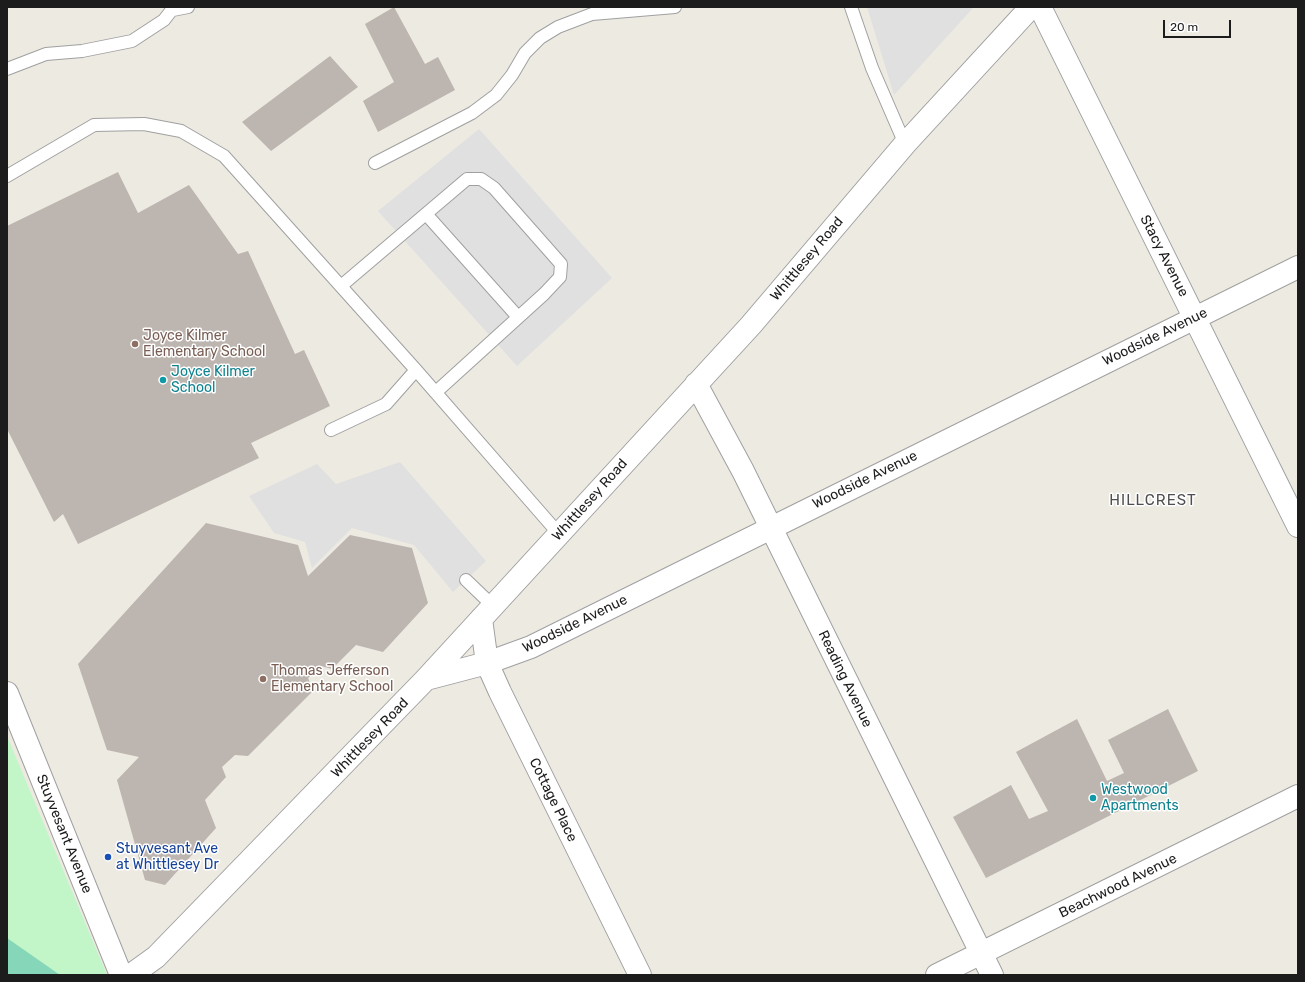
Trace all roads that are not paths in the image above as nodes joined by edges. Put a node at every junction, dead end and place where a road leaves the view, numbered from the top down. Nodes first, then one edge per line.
1 (188, 7) edge
2 (675, 7) edge
3 (851, 7) edge
4 (1031, 7) edge
5 (1040, 7) edge
6 (174, 8) edge
7 (7, 69) edge
8 (904, 144) junction
9 (375, 163) dead end
10 (7, 176) edge
11 (426, 214) junction
12 (1298, 266) edge
13 (341, 286) junction
14 (518, 317) junction
15 (1195, 317) junction
16 (416, 370) junction
17 (696, 384) junction
18 (436, 392) junction
19 (331, 430) dead end
20 (1298, 526) edge
21 (770, 528) junction
22 (559, 534) junction
23 (466, 580) dead end
24 (487, 613) junction
25 (487, 663) junction
26 (426, 679) junction
27 (7, 693) edge
28 (1298, 796) edge
29 (981, 953) junction
30 (121, 975) edge
31 (131, 975) edge
32 (640, 975) edge
33 (937, 975) edge
34 (992, 975) edge

1 - 6 lane
2 - 9 lane
3 - 8 lane
4 - 8 street, Whittlesey Road
5 - 15 street, Stacy Avenue
6 - 7 lane
8 - 17 street, Whittlesey Road
10 - 13 lane
11 - 13 lane
11 - 14 lane
11 - 14 lane
12 - 15 street, Woodside Avenue
13 - 16 lane
14 - 18 lane
15 - 20 street, Stacy Avenue
15 - 21 street, Woodside Avenue
16 - 18 lane
16 - 19 lane
17 - 21 street, Reading Avenue
17 - 22 street, Whittlesey Road
18 - 22 lane
21 - 25 street, Woodside Avenue
21 - 29 street, Reading Avenue
22 - 24 street, Whittlesey Road
23 - 24 lane
24 - 25 street, Cottage Place
24 - 26 street, Whittlesey Road
25 - 26 street, Woodside Avenue
25 - 32 street, Cottage Place
26 - 31 street, Whittlesey Road
27 - 30 street, Stuyvesant Avenue
28 - 29 street, Beachwood Avenue
29 - 33 street, Beachwood Avenue
29 - 34 street, Reading Avenue

